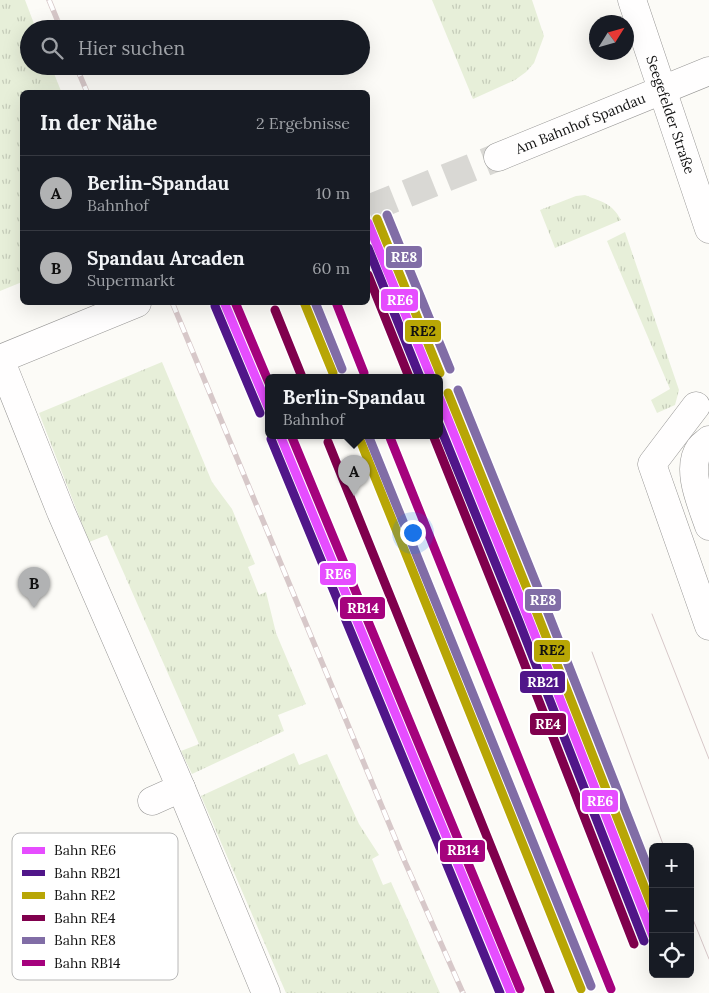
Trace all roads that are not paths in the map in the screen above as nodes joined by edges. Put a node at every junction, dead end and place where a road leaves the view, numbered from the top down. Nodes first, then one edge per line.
1 (632, 0) edge
2 (709, 71) edge
3 (662, 90) junction
4 (498, 157) tunnel mouth
5 (709, 229) edge
6 (132, 305) edge
7 (0, 359) edge
8 (696, 406) dead end
9 (709, 440) edge
10 (709, 526) edge
11 (709, 626) edge
12 (181, 788) junction
13 (152, 801) dead end
14 (266, 993) edge

1 - 3 street, Seegefelder Straße
2 - 3 street, Am Bahnhof Spandau
3 - 4 street, Am Bahnhof Spandau
3 - 5 street, Seegefelder Straße
6 - 7 street
7 - 12 street
8 - 11 street
9 - 10 street
12 - 13 street
12 - 14 street

